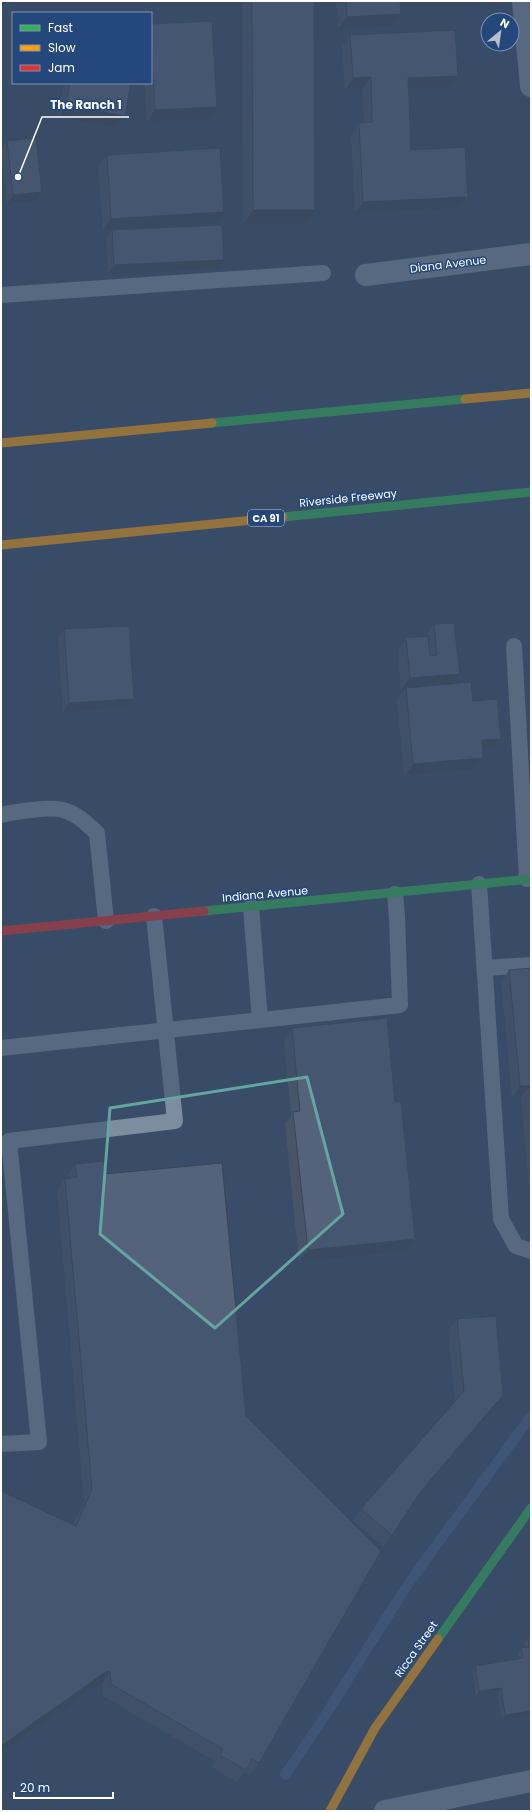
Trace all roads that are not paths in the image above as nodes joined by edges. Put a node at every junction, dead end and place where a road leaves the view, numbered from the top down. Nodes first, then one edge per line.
1 (523, 1) edge
2 (531, 86) edge
3 (531, 254) edge
4 (323, 273) dead end
5 (366, 275) dead end
6 (1, 295) edge
7 (531, 394) edge
8 (1, 442) edge
9 (531, 492) edge
10 (1, 545) edge
11 (514, 646) dead end
12 (1, 815) edge
13 (529, 879) edge
14 (479, 884) junction
15 (395, 894) junction
16 (251, 907) junction
17 (154, 916) junction
18 (106, 921) junction
19 (1, 931) edge
20 (531, 964) edge
21 (485, 968) junction
22 (260, 1020) junction
23 (166, 1030) junction
24 (1, 1048) edge
25 (531, 1251) edge
26 (1, 1444) edge
27 (531, 1508) edge
28 (531, 1781) edge
29 (330, 1811) edge
30 (385, 1811) edge

1 - 2 street
3 - 5 street, Diana Avenue
4 - 6 lane
7 - 8 main road
9 - 10 main road, Riverside Freeway / CA 91
11 - 13 lane
12 - 18 lane
13 - 14 main road, Indiana Avenue
14 - 15 main road, Indiana Avenue
14 - 21 lane
15 - 16 main road, Indiana Avenue
15 - 22 lane
16 - 17 main road, Indiana Avenue
16 - 22 lane
17 - 18 main road, Indiana Avenue
17 - 23 lane
18 - 19 main road, Indiana Avenue
20 - 21 lane
21 - 25 lane
22 - 23 lane
23 - 24 lane
23 - 26 lane
27 - 29 main road, Ricca Street
28 - 30 street

